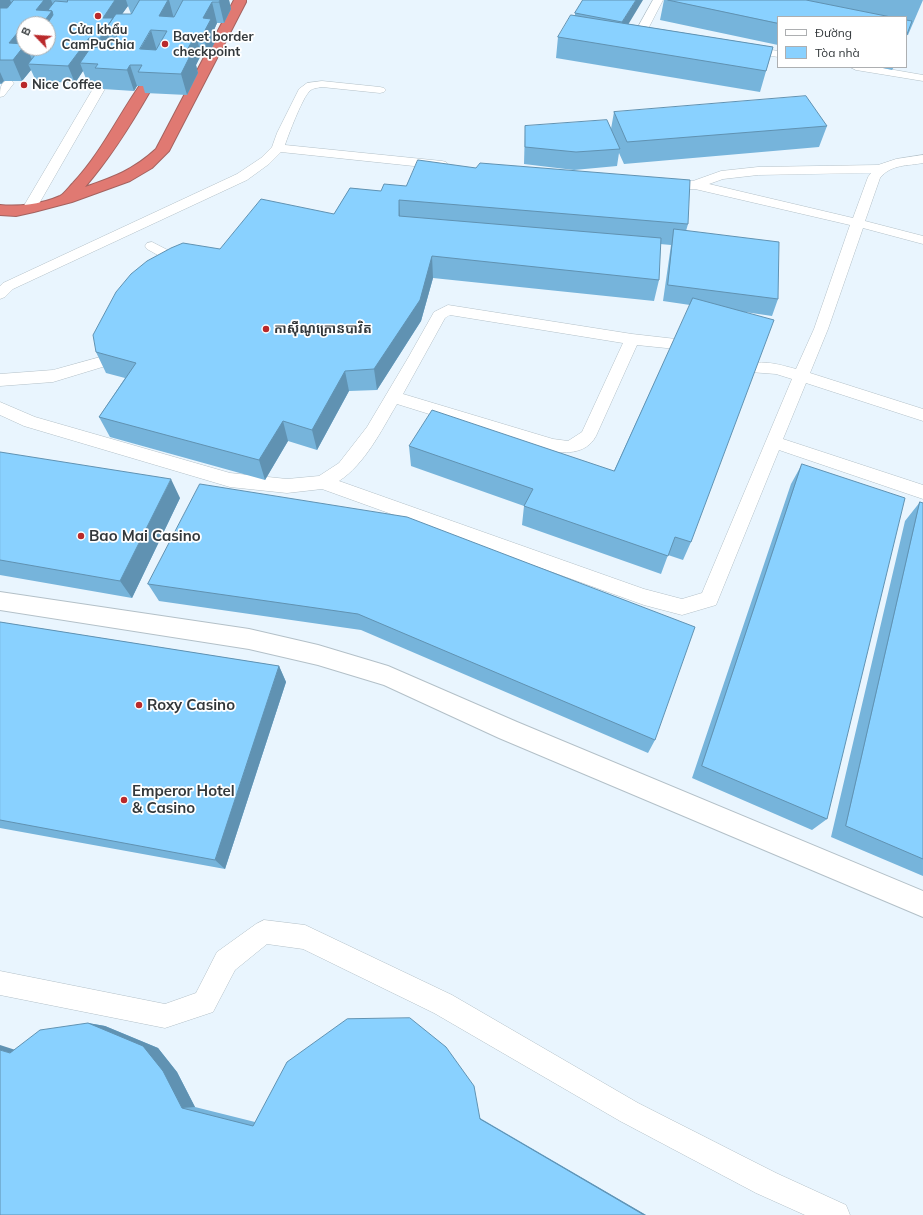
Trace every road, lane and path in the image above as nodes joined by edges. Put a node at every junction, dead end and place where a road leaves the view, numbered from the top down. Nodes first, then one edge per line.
1 (240, 0) edge
2 (658, 0) edge
3 (677, 37) edge
4 (739, 47) edge
5 (777, 54) edge
6 (862, 68) edge
7 (923, 78) edge
8 (8, 83) edge
9 (100, 87) edge
10 (145, 88) edge
11 (380, 90) dead end
12 (0, 94) edge
13 (278, 148) junction
14 (923, 159) edge
15 (453, 167) edge
16 (878, 169) junction
17 (648, 184) edge
18 (695, 185) junction
19 (67, 199) junction
20 (0, 210) edge
21 (23, 210) junction
22 (858, 223) junction
23 (0, 224) edge
24 (923, 240) edge
25 (152, 246) dead end
26 (187, 266) edge
27 (0, 294) edge
28 (632, 339) junction
29 (676, 344) edge
30 (104, 361) edge
31 (755, 368) edge
32 (801, 376) junction
33 (0, 380) edge
34 (393, 397) junction
35 (0, 408) edge
36 (923, 415) edge
37 (774, 442) junction
38 (323, 482) junction
39 (923, 492) edge
40 (0, 601) edge
41 (923, 904) edge
42 (0, 983) edge
43 (836, 1215) edge

1 - 19 highway
2 - 3 lane
4 - 5 lane
6 - 7 lane
8 - 12 lane
9 - 21 lane
10 - 19 highway
11 - 13 lane
13 - 15 lane
13 - 27 lane
14 - 16 lane
16 - 18 lane
16 - 22 lane
17 - 18 lane
18 - 22 lane
19 - 21 highway
20 - 21 highway
21 - 23 highway
22 - 24 lane
22 - 32 lane
25 - 26 lane
28 - 29 lane
28 - 34 lane
28 - 34 lane
30 - 33 lane
31 - 32 lane
32 - 36 lane
32 - 37 lane
34 - 38 lane
35 - 38 lane
37 - 38 lane
37 - 39 lane
40 - 41 street
42 - 43 lane

